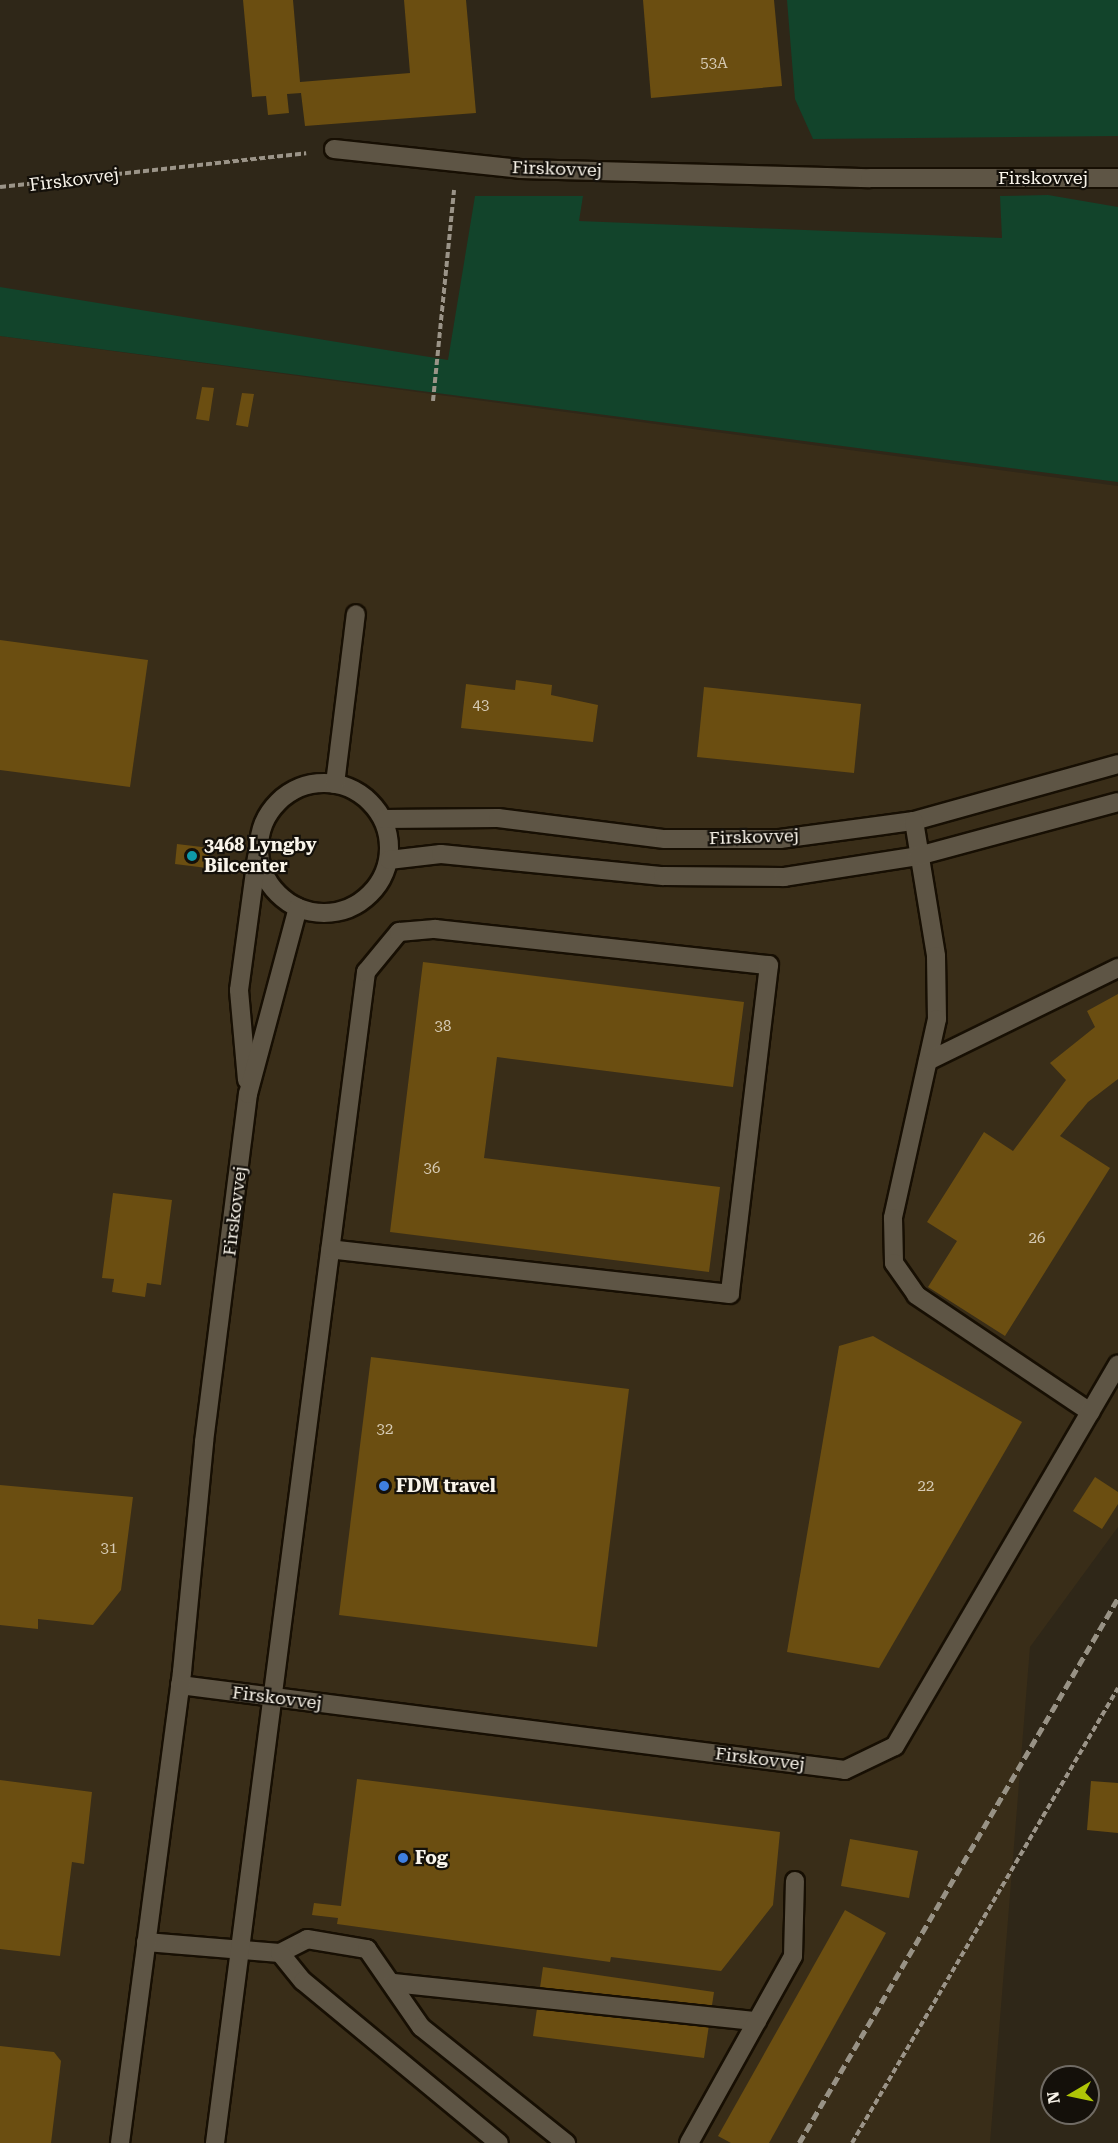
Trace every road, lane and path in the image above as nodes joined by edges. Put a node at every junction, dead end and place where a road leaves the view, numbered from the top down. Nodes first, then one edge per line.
1 (334, 149) joint
2 (455, 162) junction
3 (1118, 178) edge
4 (0, 187) edge
5 (433, 401) dead end
6 (356, 614) dead end
7 (1118, 764) edge
8 (335, 784) junction
9 (1118, 802) edge
10 (383, 819) junction
11 (914, 821) junction
12 (259, 846) junction
13 (918, 856) junction
14 (389, 860) junction
15 (298, 908) junction
16 (1118, 968) edge
17 (928, 1061) junction
18 (248, 1094) junction
19 (331, 1249) junction
20 (1118, 1364) edge
21 (1090, 1412) junction
22 (180, 1685) junction
23 (1118, 1688) edge
24 (272, 1697) junction
25 (795, 1881) dead end
26 (146, 1942) junction
27 (239, 1949) junction
28 (280, 1953) junction
29 (393, 1983) junction
30 (757, 2021) junction
31 (120, 2143) edge
32 (215, 2143) edge
33 (499, 2143) edge
34 (566, 2143) edge
35 (689, 2143) edge
36 (852, 2143) edge

1 - 2 street, Firskovvej
1 - 4 path, Firskovvej
2 - 3 street, Firskovvej
2 - 5 path
6 - 8 street
7 - 11 street, Firskovvej
8 - 10 street
8 - 12 street
9 - 13 street, Firskovvej
10 - 11 street, Firskovvej
10 - 14 street
11 - 13 street
12 - 15 street
12 - 18 street, Firskovvej
13 - 14 street, Firskovvej
13 - 17 street
14 - 15 street
15 - 18 street, Firskovvej
16 - 17 street
17 - 21 street
18 - 22 street, Firskovvej
19 - 19 street
19 - 24 street
20 - 21 street, Firskovvej
21 - 24 street, Firskovvej
22 - 24 street, Firskovvej
22 - 26 street, Firskovvej
23 - 36 path
24 - 27 street
25 - 30 street
26 - 27 street
26 - 31 street, Firskovvej
27 - 28 street
27 - 32 street
28 - 29 street
28 - 33 street
29 - 30 street
29 - 34 street
30 - 35 street

